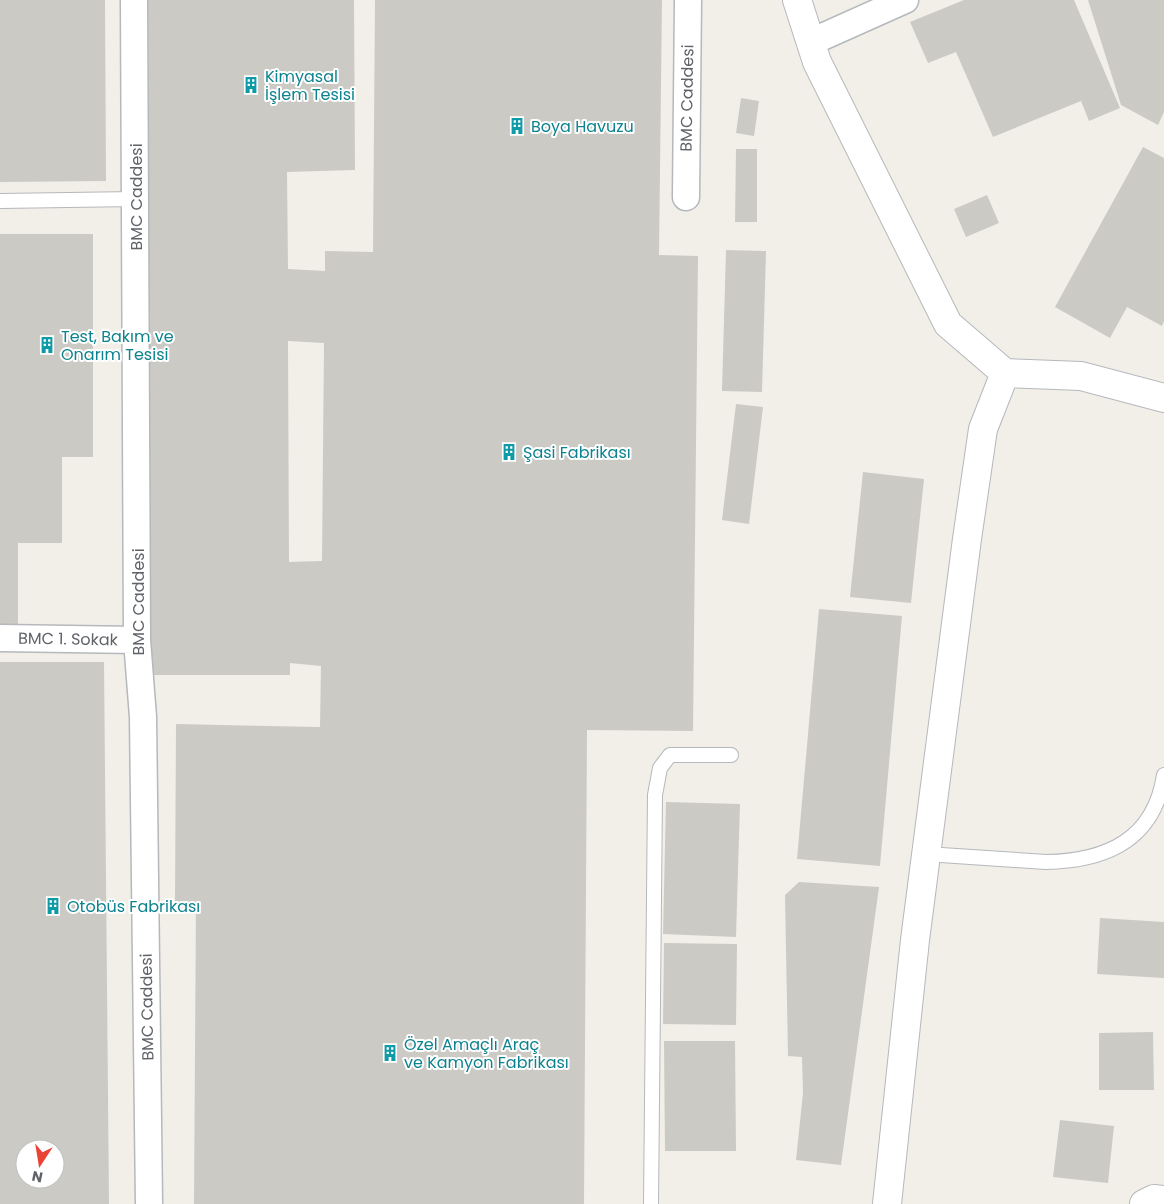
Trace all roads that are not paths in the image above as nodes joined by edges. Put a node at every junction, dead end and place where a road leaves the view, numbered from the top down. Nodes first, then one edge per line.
1 (134, 0) edge
2 (688, 0) edge
3 (797, 0) edge
4 (906, 0) edge
5 (810, 42) junction
6 (686, 197) dead end
7 (136, 199) junction
8 (0, 201) edge
9 (1005, 373) junction
10 (1164, 398) edge
11 (0, 638) edge
12 (137, 640) junction
13 (731, 755) dead end
14 (1164, 775) edge
15 (926, 854) junction
16 (1164, 1200) edge
17 (149, 1204) edge
18 (651, 1204) edge
19 (887, 1204) edge
20 (1144, 1204) edge

1 - 7 street, BMC Caddesi
2 - 6 street, BMC Caddesi
3 - 5 street
4 - 5 street
5 - 9 street
7 - 8 lane
7 - 12 street, BMC Caddesi
9 - 10 street
9 - 15 street
11 - 12 street, BMC 1. Sokak
12 - 17 street, BMC Caddesi
13 - 18 lane
14 - 15 lane
15 - 19 street
16 - 20 street

